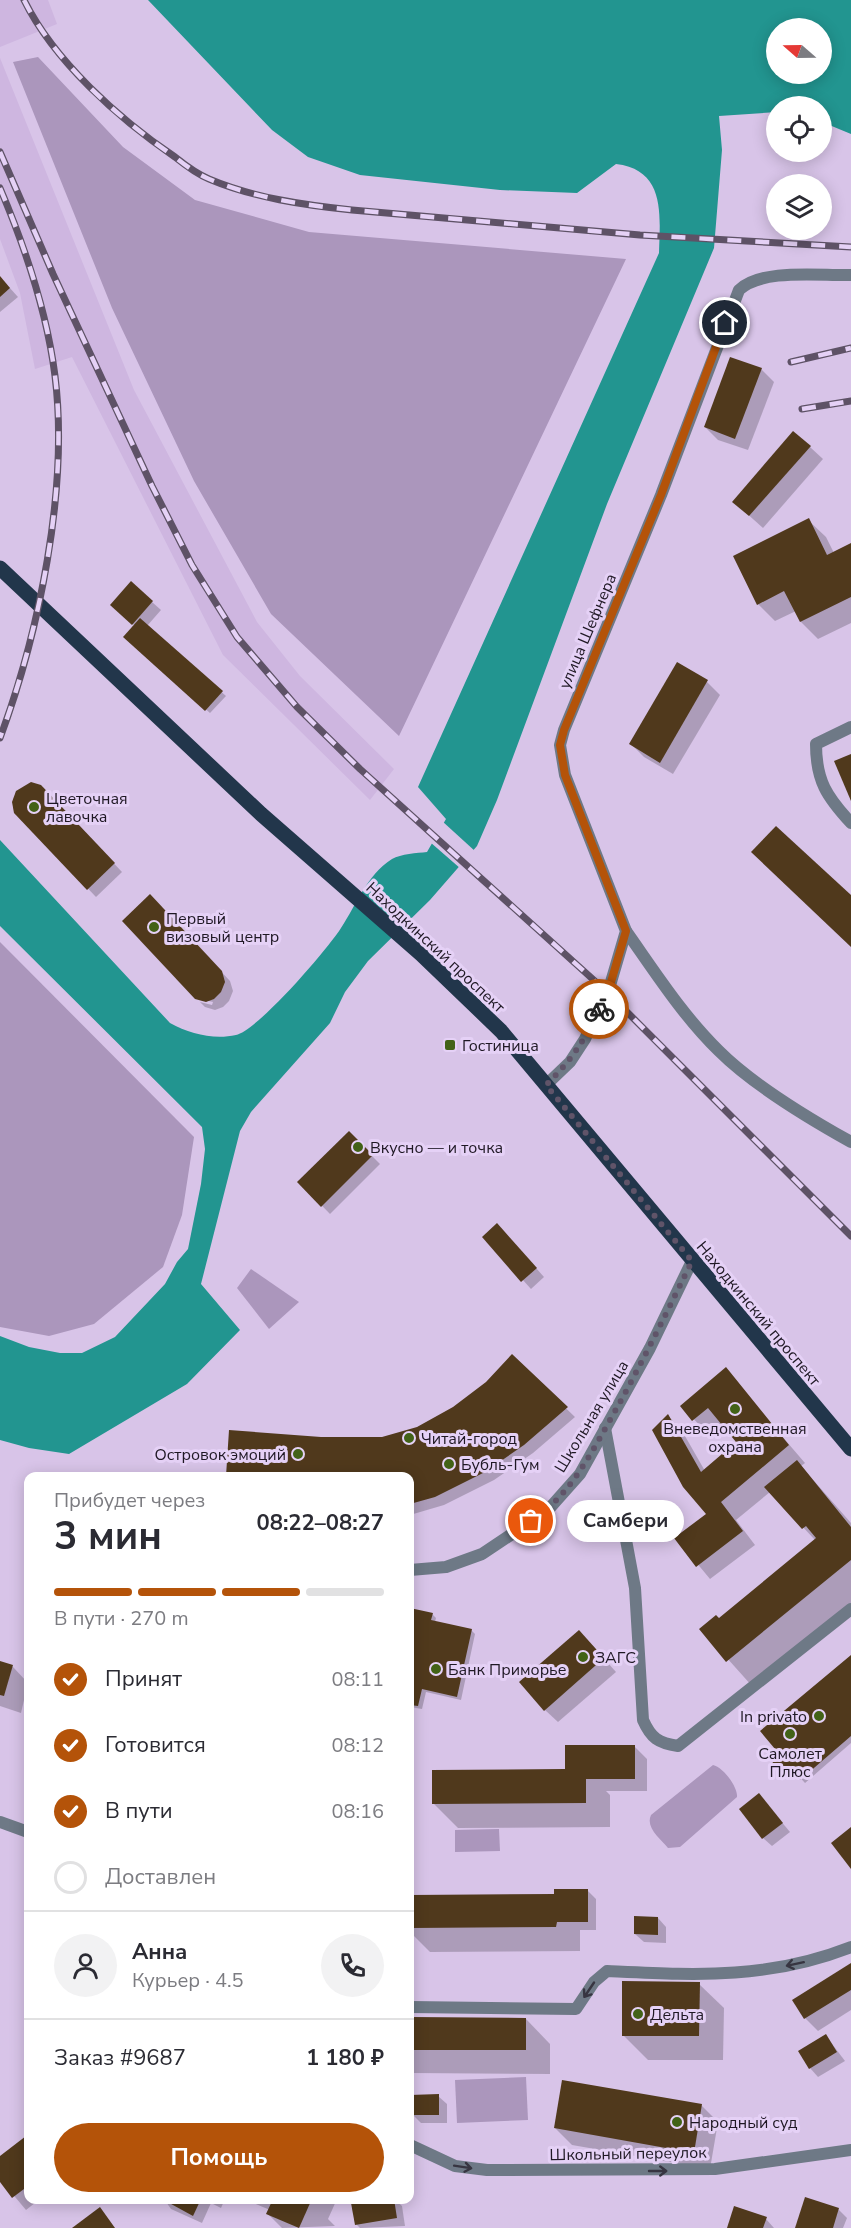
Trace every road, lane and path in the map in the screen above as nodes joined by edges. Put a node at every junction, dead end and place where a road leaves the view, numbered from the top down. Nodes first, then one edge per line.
1 (851, 275) edge
2 (0, 568) edge
3 (851, 727) edge
4 (851, 823) edge
5 (626, 931) junction
6 (546, 1085) junction
7 (851, 1142) edge
8 (692, 1261) junction
9 (605, 1428) junction
10 (851, 1449) edge
11 (414, 1570) edge
12 (851, 1609) edge
13 (0, 1822) edge
14 (24, 1831) edge
15 (851, 1947) edge
16 (414, 2007) edge
17 (414, 2147) edge
18 (851, 2150) edge

1 - 5 street, улица Шефнера
2 - 6 main road, Находкинский проспект
3 - 4 street
5 - 6 street
5 - 7 street, улица Шефнера
6 - 8 main road, Находкинский проспект
8 - 9 street, Школьная улица
8 - 10 main road, Находкинский проспект
9 - 11 street, Школьная улица
9 - 12 street
13 - 14 street
15 -> 16 street
17 -> 18 street, Школьный переулок

